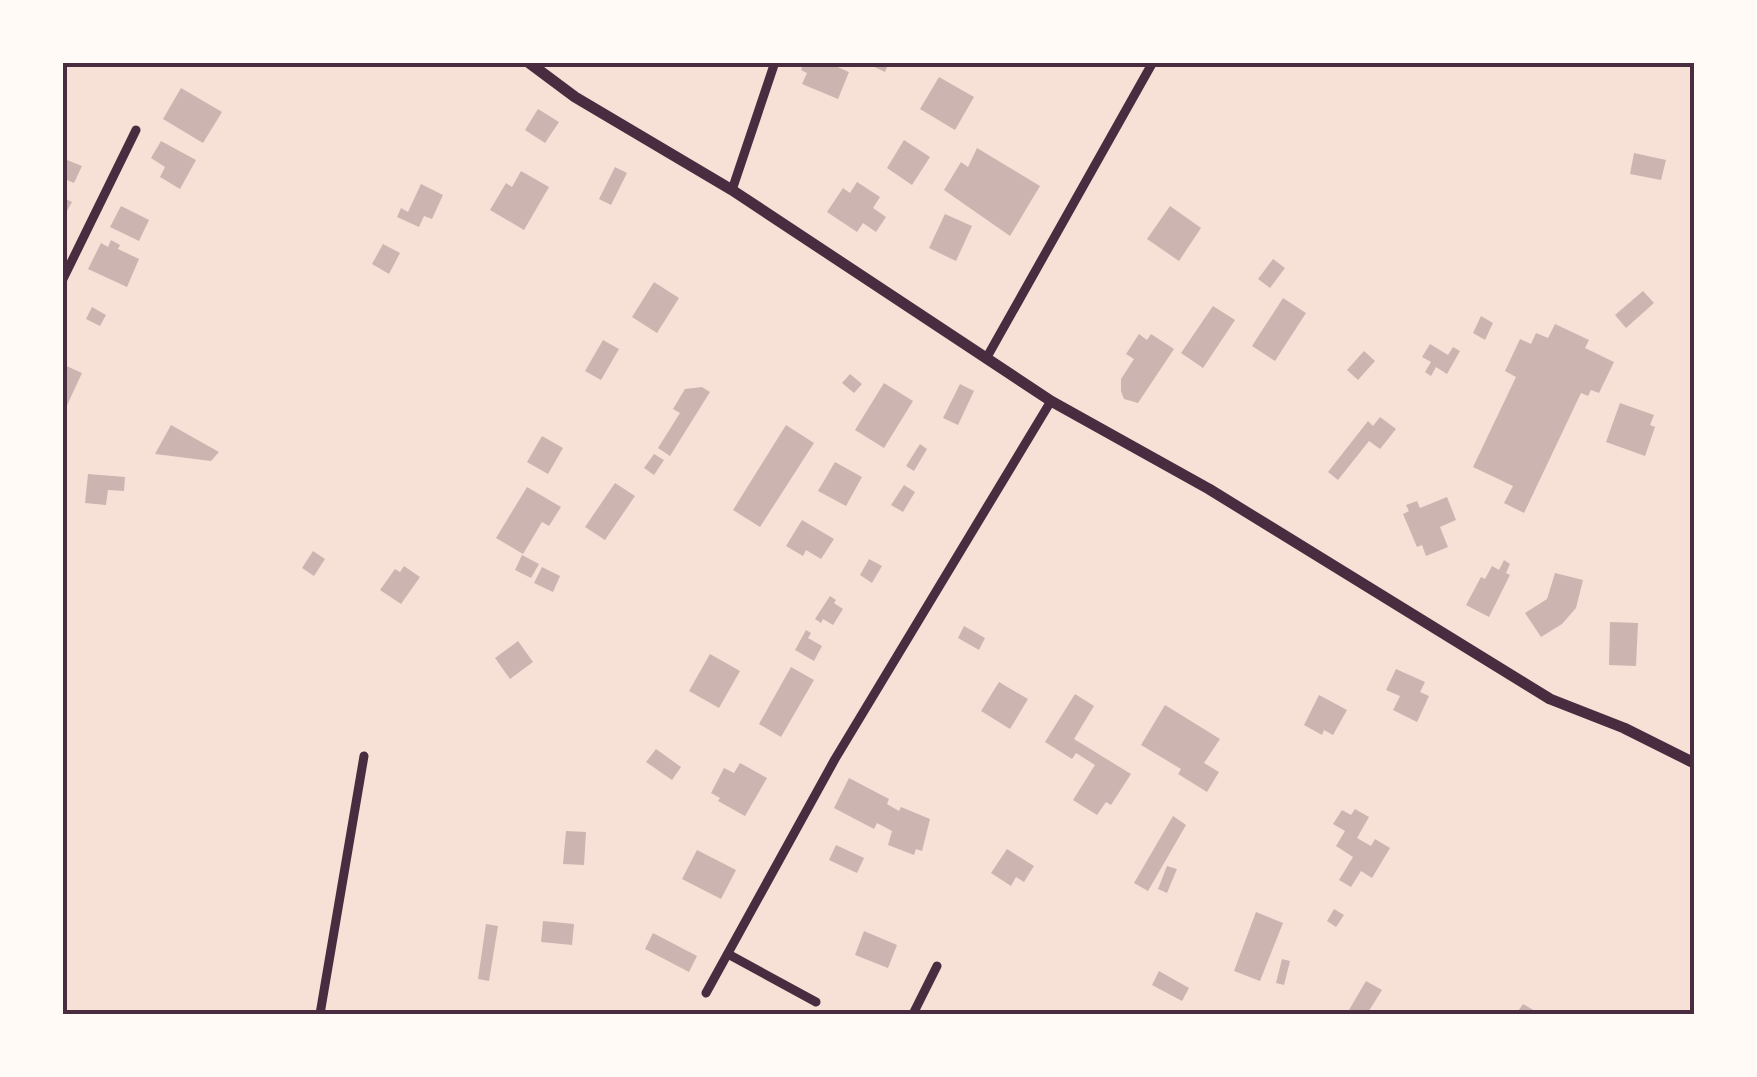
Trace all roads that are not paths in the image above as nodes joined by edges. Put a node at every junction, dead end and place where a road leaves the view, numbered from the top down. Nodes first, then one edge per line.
1 (528, 62) edge
2 (775, 62) edge
3 (1153, 62) edge
4 (136, 130) dead end
5 (732, 190) junction
6 (62, 281) edge
7 (987, 358) junction
8 (1051, 401) junction
9 (364, 756) dead end
10 (1694, 762) edge
11 (728, 954) junction
12 (937, 966) dead end
13 (706, 993) dead end
14 (816, 1002) dead end
15 (320, 1014) edge
16 (913, 1014) edge

1 - 5 street
2 - 5 street
3 - 7 street
4 - 6 street
5 - 7 street
7 - 8 street
8 - 10 street
8 - 11 street
9 - 15 street
11 - 13 street
11 - 14 street
12 - 16 street

